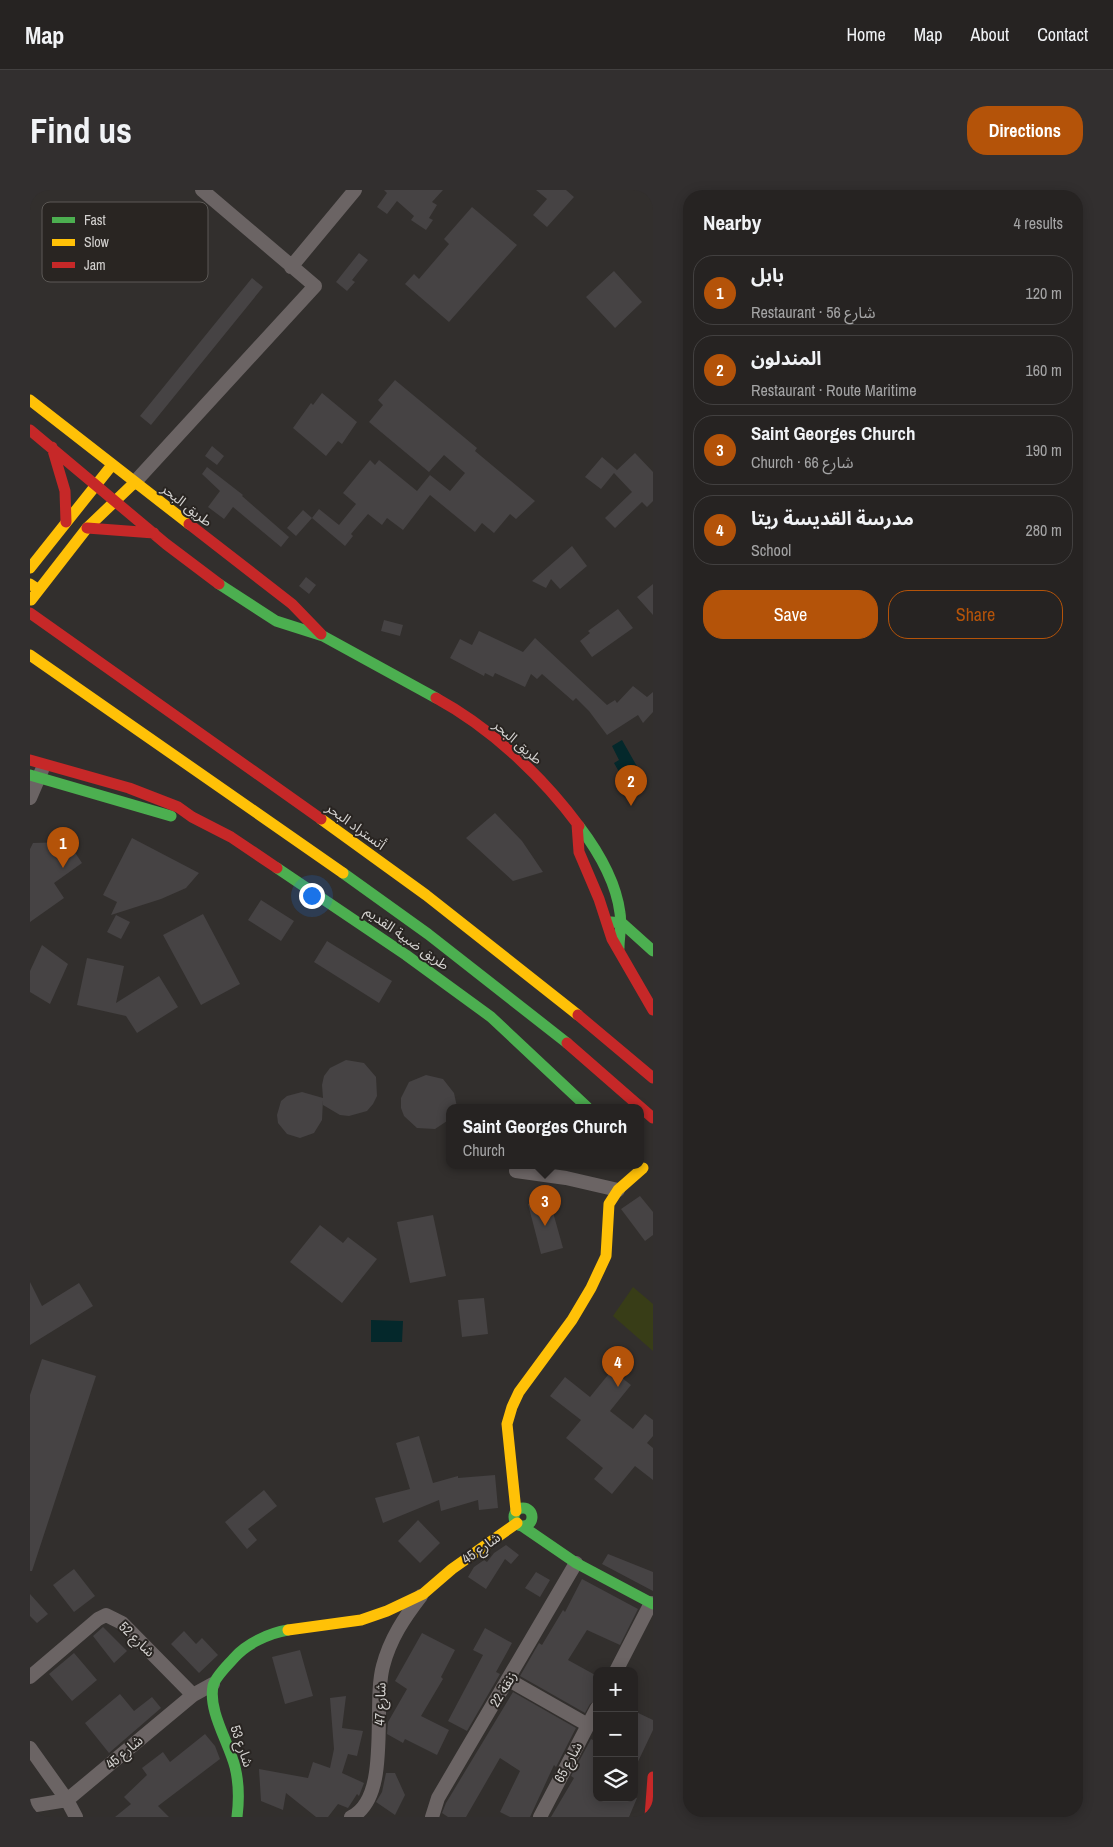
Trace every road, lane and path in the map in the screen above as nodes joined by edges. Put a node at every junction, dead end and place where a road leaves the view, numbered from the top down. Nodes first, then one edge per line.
1 (202, 190) edge
2 (355, 190) edge
3 (291, 267) junction
4 (30, 400) edge
5 (30, 430) edge
6 (52, 448) junction
7 (112, 465) junction
8 (134, 483) junction
9 (95, 485) junction
10 (116, 501) junction
11 (66, 522) junction
12 (87, 528) junction
13 (154, 533) junction
14 (30, 568) edge
15 (265, 586) junction
16 (34, 587) edge
17 (30, 601) edge
18 (250, 605) junction
19 (30, 613) edge
20 (323, 636) junction
21 (30, 655) edge
22 (30, 760) edge
23 (45, 762) junction
24 (35, 776) edge
25 (30, 798) edge
26 (192, 817) junction
27 (577, 824) junction
28 (607, 868) junction
29 (589, 879) junction
30 (607, 922) junction
31 (622, 922) junction
32 (619, 948) junction
33 (653, 951) edge
34 (653, 1010) edge
35 (653, 1078) edge
36 (584, 1104) edge
37 (637, 1104) edge
38 (643, 1170) edge
39 (516, 1171) dead end
40 (618, 1190) junction
41 (522, 1517) junction
42 (576, 1562) junction
43 (423, 1594) junction
44 (652, 1604) edge
45 (618, 1667) edge
46 (30, 1677) edge
47 (509, 1680) junction
48 (213, 1684) junction
49 (193, 1696) junction
50 (595, 1712) edge
51 (588, 1725) junction
52 (30, 1748) edge
53 (653, 1777) edge
54 (67, 1800) junction
55 (30, 1806) edge
56 (76, 1817) edge
57 (237, 1817) edge
58 (351, 1817) edge
59 (432, 1817) edge
60 (540, 1817) edge
61 (650, 1817) edge

1 - 3 street
2 - 3 street
3 - 8 street
4 - 7 main road, طريق البحر
5 - 6 main road, طريق البحر
6 - 9 main road, طريق البحر
6 - 11 main road
7 - 8 main road, طريق البحر
7 - 9 main road
8 - 10 main road
8 - 15 main road, طريق البحر
9 - 10 main road, طريق البحر
9 - 11 main road
10 - 12 main road
10 - 13 main road, طريق البحر
11 - 14 main road
12 - 13 main road
12 - 16 main road
13 - 18 main road, طريق البحر
15 - 18 main road
15 - 20 main road, طريق البحر
16 - 17 main road
18 - 20 main road, طريق البحر
19 - 35 main road, أتستراد البحر
20 - 27 main road, طريق البحر
21 - 37 main road
22 - 23 main road, طريق ضبية القديم
23 - 24 street
23 - 26 main road, طريق ضبية القديم
24 - 25 street
24 - 26 main road, طريق ضبية القديم
26 - 36 main road, طريق ضبية القديم
27 - 28 main road, طريق البحر
27 - 29 main road
28 - 29 main road
28 - 31 main road, طريق البحر
29 - 30 main road
30 - 31 main road
30 - 32 main road
31 - 32 main road
31 - 33 main road
32 - 34 main road
38 - 40 main road
39 - 40 street
40 - 41 main road
41 - 42 main road
41 - 43 main road, شارع 45
42 - 44 main road
42 - 47 street, زنقة 22
43 - 48 main road, شارع 45
43 - 58 street, شارع 47
44 - 45 street
46 - 49 street, شارع 52
47 - 51 street
47 - 59 street, زنقة 22
48 - 49 street, شارع 45
48 - 57 main road, شارع 53
49 - 54 street, شارع 45
50 - 51 street, شارع 65
51 - 60 street, شارع 65
52 - 54 street
53 - 61 main road
54 - 55 street
54 - 56 street

